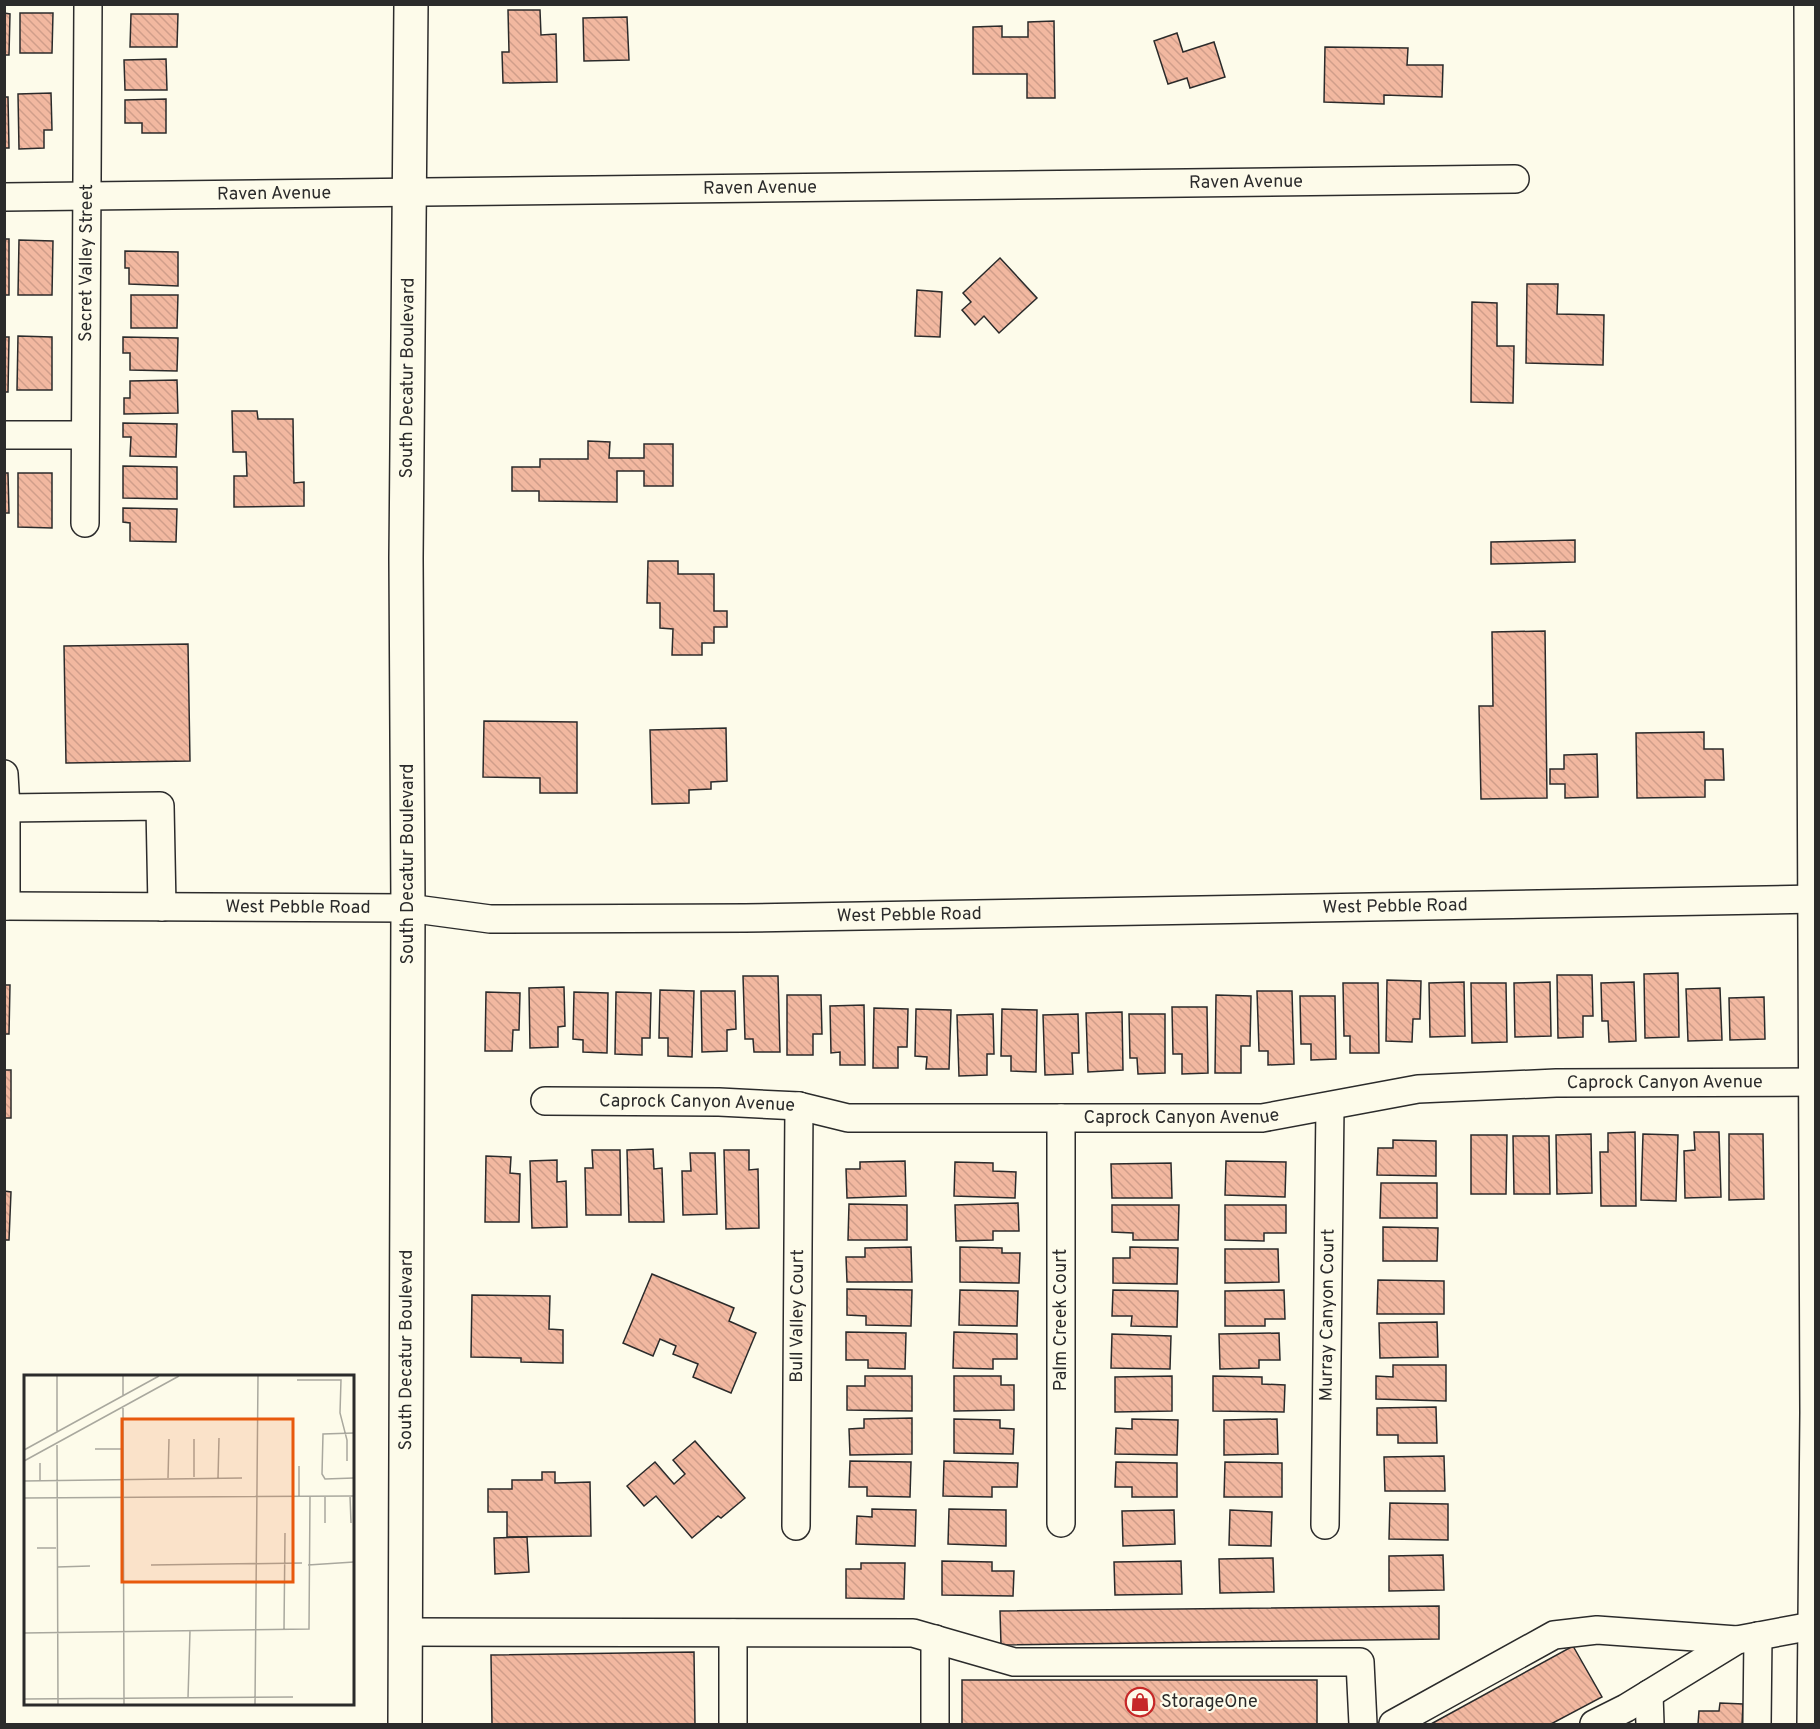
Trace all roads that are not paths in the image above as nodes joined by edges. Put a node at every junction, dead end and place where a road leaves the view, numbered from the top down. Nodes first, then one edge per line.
1 (88, 4) edge
2 (411, 4) edge
3 (1808, 4) edge
4 (1515, 179) dead end
5 (411, 192) junction
6 (4, 197) edge
7 (88, 197) junction
8 (4, 435) edge
9 (85, 435) junction
10 (85, 523) dead end
11 (4, 774) edge
12 (6, 808) edge
13 (1814, 899) edge
14 (5, 906) edge
15 (162, 907) junction
16 (408, 908) junction
17 (1814, 1082) edge
18 (545, 1101) dead end
19 (799, 1106) junction
20 (1330, 1106) junction
21 (1061, 1118) junction
22 (1815, 1412) edge
23 (1061, 1522) dead end
24 (1326, 1525) dead end
25 (796, 1526) dead end
26 (1812, 1626) junction
27 (405, 1632) junction
28 (733, 1633) junction
29 (1747, 1638) junction
30 (935, 1640) junction
31 (1649, 1694) junction
32 (405, 1725) edge
33 (734, 1725) edge
34 (935, 1725) edge
35 (1363, 1725) edge
36 (1393, 1725) edge
37 (1594, 1725) edge
38 (1650, 1725) edge
39 (1757, 1725) edge
40 (1811, 1725) edge

1 - 7 street, Secret Valley Street
2 - 5 main road, South Decatur Boulevard
3 - 13 street
4 - 5 street, Raven Avenue
5 - 7 street, Raven Avenue
5 - 16 main road, South Decatur Boulevard
6 - 7 street, Raven Avenue
7 - 9 street, Secret Valley Street
8 - 9 street
9 - 10 street, Secret Valley Street
11 - 12 street
12 - 14 street
12 - 15 street
13 - 16 street, West Pebble Road
13 - 17 street
14 - 15 street, West Pebble Road
15 - 16 street, West Pebble Road
16 - 27 main road, South Decatur Boulevard
17 - 20 street, Caprock Canyon Avenue
17 - 22 street
18 - 19 street, Caprock Canyon Avenue
19 - 21 street, Caprock Canyon Avenue
19 - 25 street, Bull Valley Court
20 - 21 street, Caprock Canyon Avenue
20 - 24 street, Murray Canyon Court
21 - 23 street, Palm Creek Court
22 - 26 street
26 - 29 street
26 - 40 street
27 - 28 street
27 - 32 main road, South Decatur Boulevard
28 - 30 street
28 - 33 street
29 - 31 street
29 - 36 street
29 - 39 street
30 - 34 street
30 - 35 street
31 - 37 street
31 - 38 street

